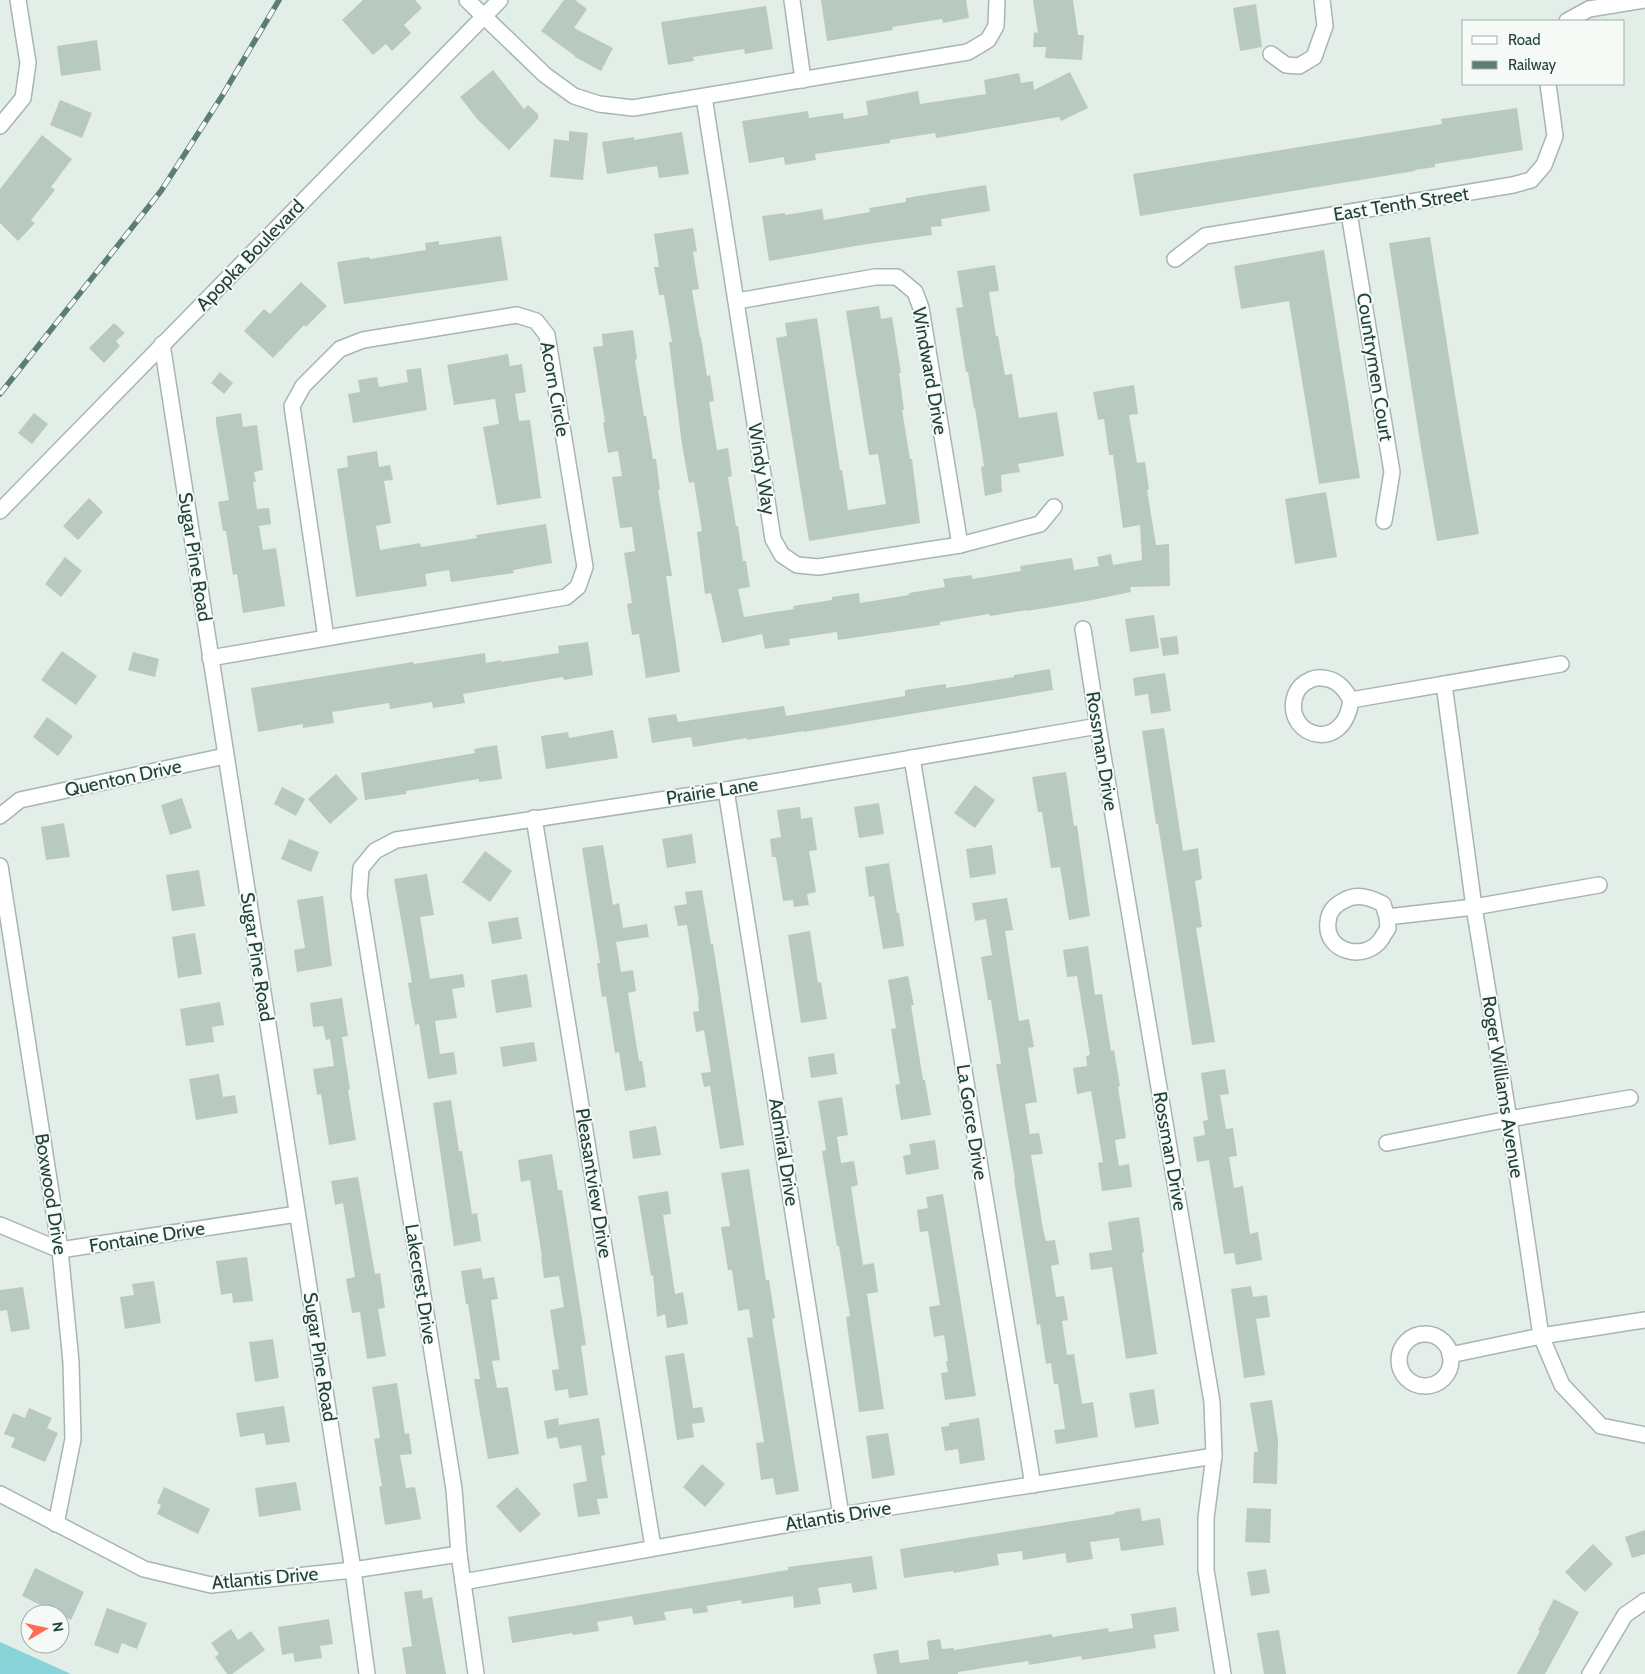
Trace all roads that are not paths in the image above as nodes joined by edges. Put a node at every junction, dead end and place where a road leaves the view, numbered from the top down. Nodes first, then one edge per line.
1 (18, 0) edge
2 (467, 0) edge
3 (500, 0) edge
4 (792, 0) edge
5 (997, 0) edge
6 (1322, 0) edge
7 (1645, 0) edge
8 (484, 16) junction
9 (1569, 20) edge
10 (1271, 54) dead end
11 (803, 80) junction
12 (1548, 85) edge
13 (704, 97) junction
14 (0, 126) edge
15 (1349, 213) junction
16 (1175, 259) dead end
17 (736, 301) junction
18 (162, 344) junction
19 (1054, 507) dead end
20 (0, 510) edge
21 (1384, 521) dead end
22 (960, 545) junction
23 (1083, 629) dead end
24 (326, 638) junction
25 (210, 658) junction
26 (1561, 664) dead end
27 (1444, 684) junction
28 (1351, 700) dead end
29 (1098, 726) junction
30 (225, 756) junction
31 (912, 758) junction
32 (726, 790) junction
33 (0, 816) edge
34 (534, 818) junction
35 (0, 866) edge
36 (1599, 885) dead end
37 (360, 895) joint
38 (1474, 907) junction
39 (1387, 917) dead end
40 (1630, 1098) dead end
41 (1509, 1119) junction
42 (1388, 1143) dead end
43 (297, 1214) junction
44 (0, 1225) edge
45 (60, 1250) junction
46 (1645, 1320) edge
47 (1541, 1336) junction
48 (1450, 1354) dead end
49 (1645, 1435) edge
50 (1214, 1456) junction
51 (1033, 1485) junction
52 (0, 1494) edge
53 (841, 1515) junction
54 (56, 1524) junction
55 (654, 1547) junction
56 (459, 1554) junction
57 (353, 1570) junction
58 (463, 1582) junction
59 (1645, 1600) edge
60 (367, 1674) edge
61 (476, 1674) edge
62 (1223, 1674) edge
63 (1590, 1674) edge

1 - 14 street
2 - 8 street
3 - 8 street, Apopka Boulevard
4 - 11 street
5 - 11 street
6 - 10 street
7 - 9 street
8 - 13 street
8 - 18 street, Apopka Boulevard
11 - 13 street
12 - 15 street, East Tenth Street
13 - 17 street, Windy Way
15 - 16 street, East Tenth Street
15 - 21 street, Countrymen Court
17 - 22 street, Windy Way
17 - 22 street, Windward Drive
18 - 20 street, Apopka Boulevard
18 - 25 street, Sugar Pine Road
19 - 22 street, Windy Way
23 - 29 street, Rossman Drive
24 - 24 street, Acorn Circle
24 - 25 street, Acorn Circle
25 - 30 street, Sugar Pine Road
26 - 27 street
27 - 28 street
27 - 38 street, Roger Williams Avenue
29 - 31 street, Prairie Lane
29 - 50 street, Rossman Drive
30 - 33 street, Quenton Drive
30 - 43 street, Sugar Pine Road
31 - 32 street, Prairie Lane
31 - 51 street, La Gorce Drive
32 - 34 street, Prairie Lane
32 - 53 street, Admiral Drive
34 - 37 street, Prairie Lane
34 - 55 street, Pleasantview Drive
35 - 45 street, Boxwood Drive
36 - 38 street
37 - 56 street, Lakecrest Drive
38 - 39 street
38 - 41 street, Roger Williams Avenue
40 - 41 street
41 - 42 street
41 - 47 street, Roger Williams Avenue
43 - 45 street, Fontaine Drive
43 - 57 street, Sugar Pine Road
44 - 45 street
45 - 54 street, Boxwood Drive
46 - 47 street
47 - 48 street
47 - 49 street, Roger Williams Avenue
50 - 51 street, Atlantis Drive
50 - 62 street, Rossman Drive
51 - 53 street, Atlantis Drive
52 - 54 street, Atlantis Drive
53 - 55 street, Atlantis Drive
54 - 57 street, Atlantis Drive
55 - 58 street, Atlantis Drive
56 - 57 street, Atlantis Drive
56 - 58 street, Lakecrest Drive
57 - 60 street, Sugar Pine Road
58 - 61 street, Lakecrest Drive
59 - 63 street

